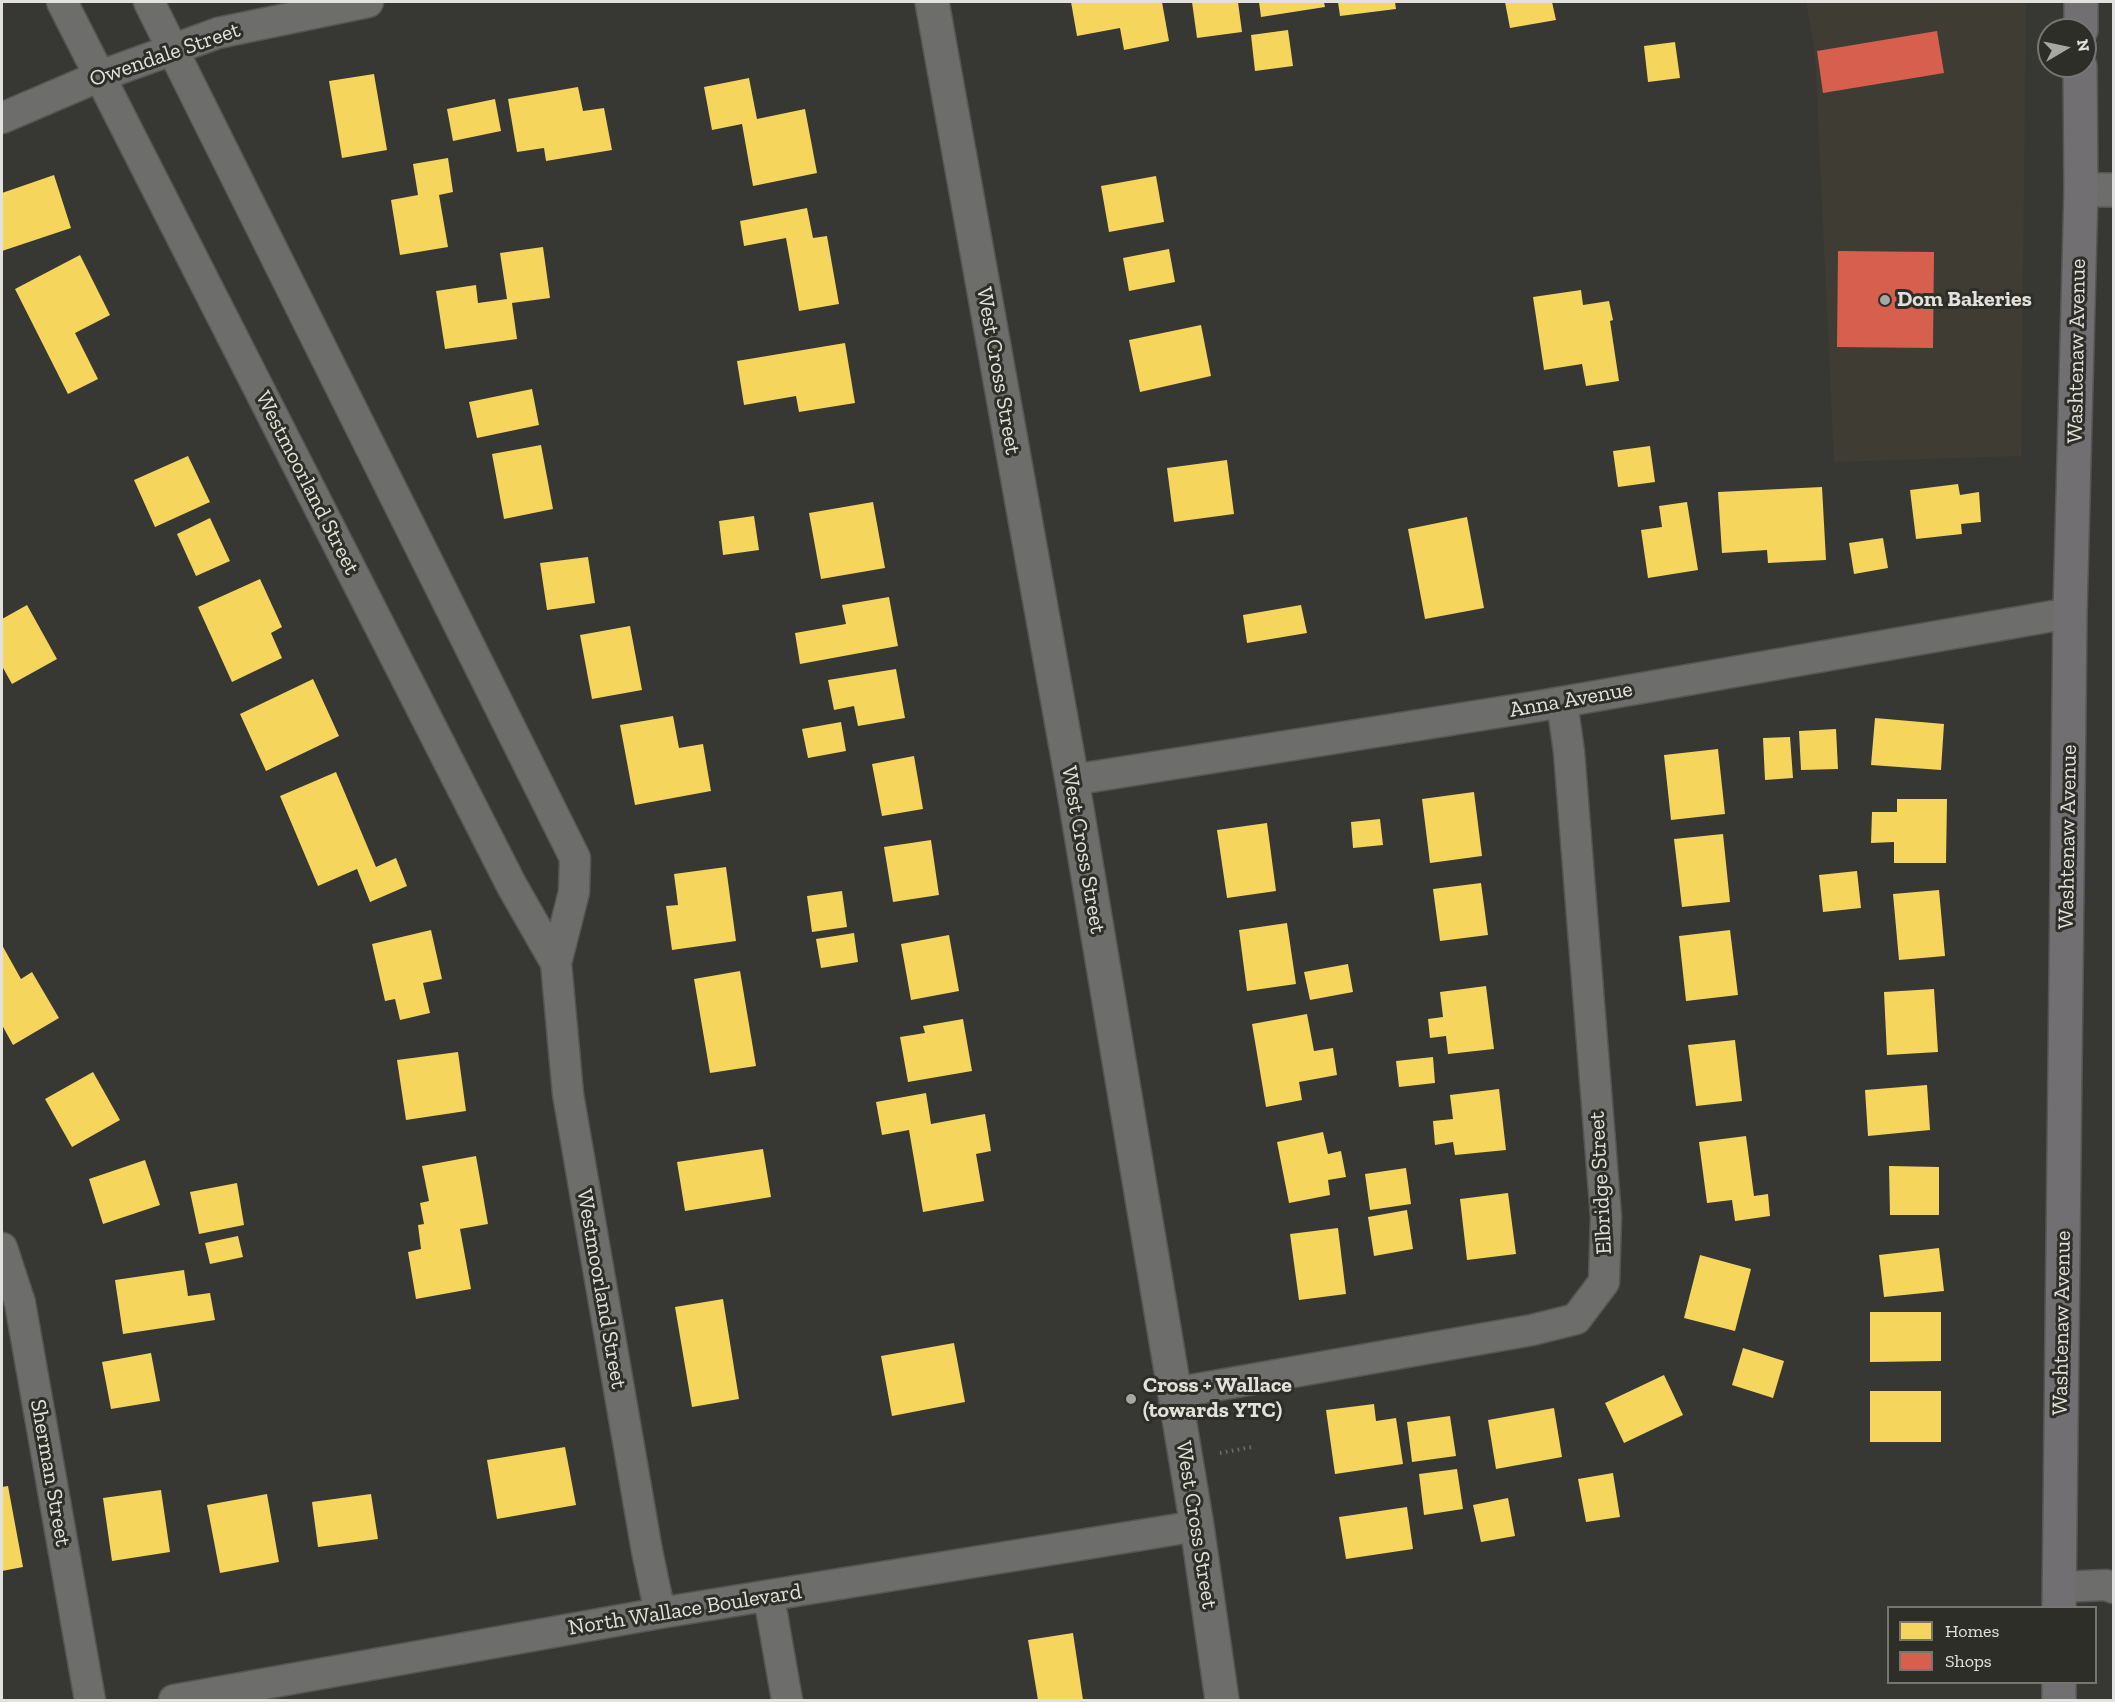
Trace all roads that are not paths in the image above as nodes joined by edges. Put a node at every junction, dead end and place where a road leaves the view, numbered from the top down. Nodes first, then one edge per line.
1 (62, 2) edge
2 (149, 2) edge
3 (368, 2) edge
4 (932, 2) edge
5 (2081, 2) edge
6 (2080, 18) edge
7 (173, 49) junction
8 (100, 76) junction
9 (2080, 78) edge
10 (2, 118) edge
11 (2081, 190) junction
12 (2114, 190) edge
13 (2070, 613) junction
14 (1562, 702) junction
15 (1072, 780) junction
16 (556, 963) junction
17 (2, 1248) edge
18 (1174, 1393) junction
19 (1197, 1526) junction
20 (2111, 1584) edge
21 (769, 1597) junction
22 (2059, 1597) edge
23 (660, 1613) junction
24 (2059, 1684) edge
25 (90, 1701) edge
26 (174, 1701) edge
27 (787, 1701) edge
28 (1222, 1701) edge
29 (2059, 1701) edge

1 - 8 street, Westmoorland Street
2 - 7 street, Westmoorland Street
3 - 7 street, Owendale Street
4 - 15 main road, West Cross Street
5 - 6 main road
7 - 8 street, Owendale Street
7 - 16 street, Westmoorland Street
8 - 10 street, Owendale Street
8 - 16 street, Westmoorland Street
9 - 11 main road, Washtenaw Avenue
11 - 12 main road
11 - 13 main road, Washtenaw Avenue
13 - 14 street, Anna Avenue
13 - 22 main road, Washtenaw Avenue
14 - 15 street, Anna Avenue
14 - 18 street, Elbridge Street
15 - 18 main road, West Cross Street
16 - 23 street, Westmoorland Street
17 - 25 street, Sherman Street
18 - 19 main road, West Cross Street
19 - 21 street, North Wallace Boulevard
19 - 28 main road, West Cross Street
20 - 22 street
21 - 23 street, North Wallace Boulevard
21 - 27 street
23 - 26 street, North Wallace Boulevard
24 - 29 main road

